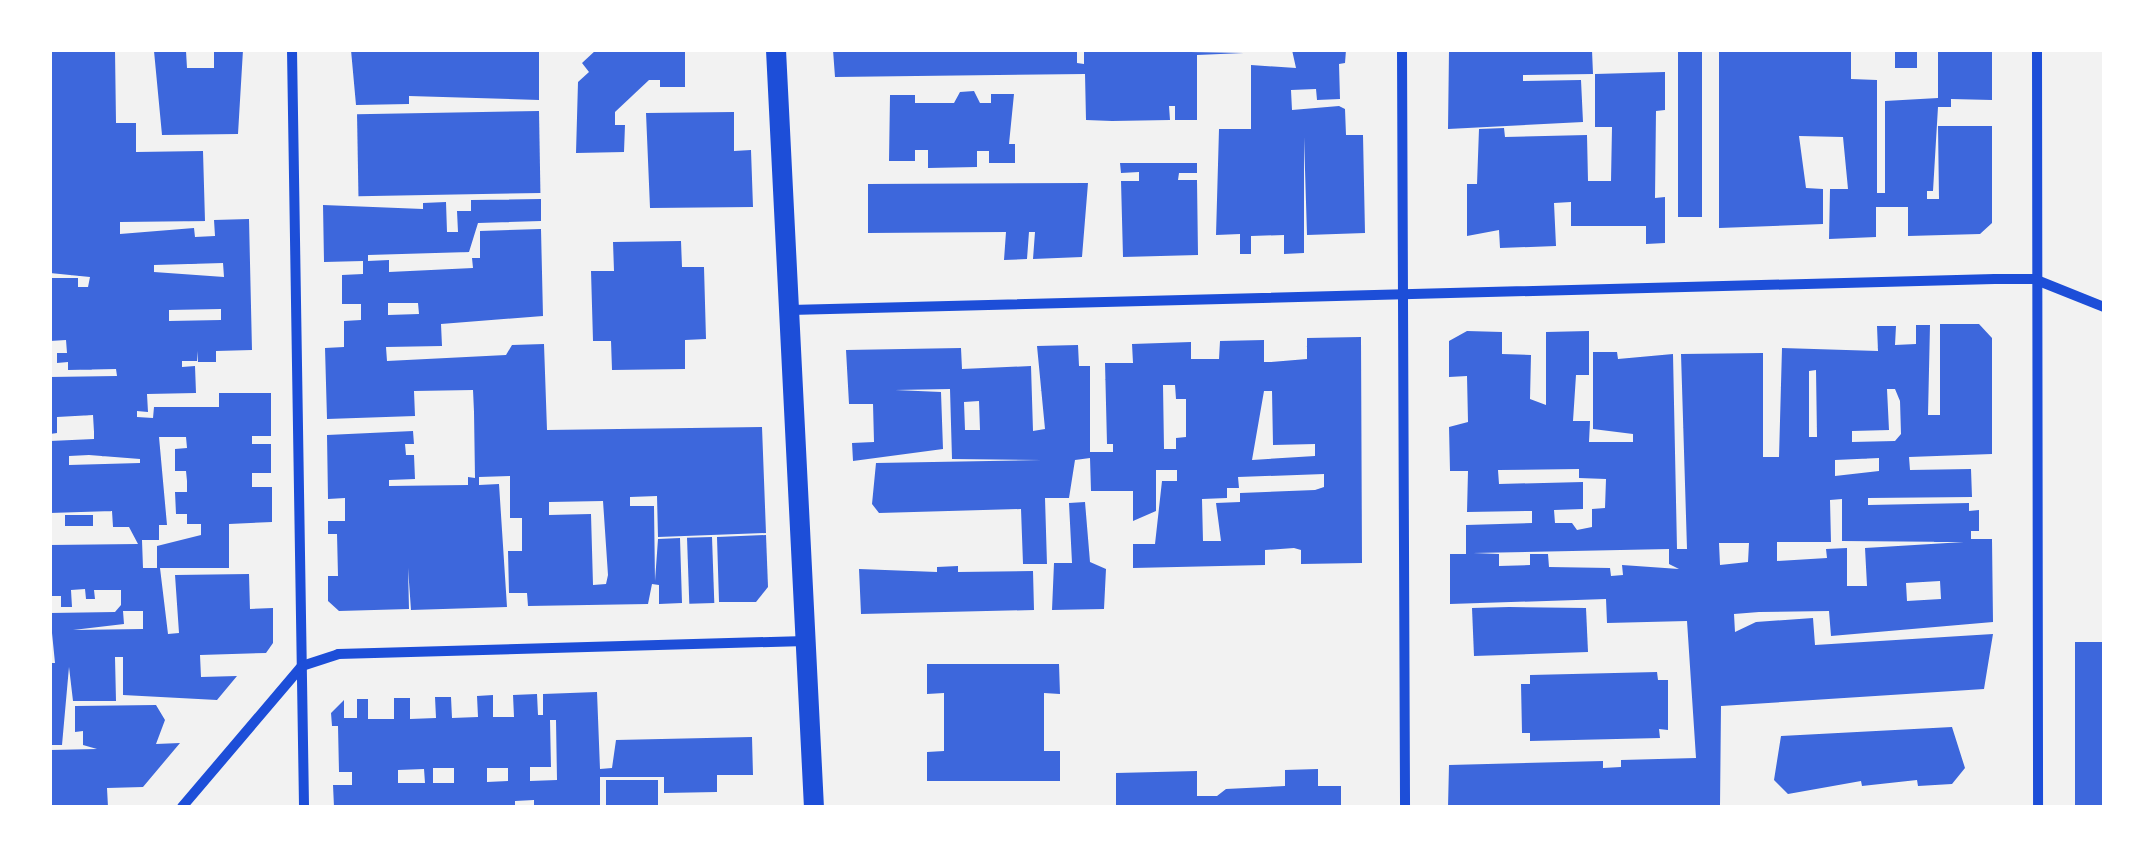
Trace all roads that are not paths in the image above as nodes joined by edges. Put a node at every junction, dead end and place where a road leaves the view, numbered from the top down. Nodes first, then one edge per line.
1 (292, 50) edge
2 (776, 50) edge
3 (1402, 50) edge
4 (2037, 50) edge
5 (2034, 279) junction
6 (1401, 294) junction
7 (2104, 307) edge
8 (790, 310) junction
9 (806, 641) junction
10 (302, 666) junction
11 (182, 807) edge
12 (304, 807) edge
13 (814, 807) edge
14 (1405, 807) edge
15 (2038, 807) edge

1 - 10 street
2 - 8 main road
3 - 6 street
4 - 5 street
5 - 6 street
5 - 7 street
5 - 15 street
6 - 8 street
6 - 14 street
8 - 9 main road
9 - 10 street
9 - 13 main road
10 - 11 street
10 - 12 street

